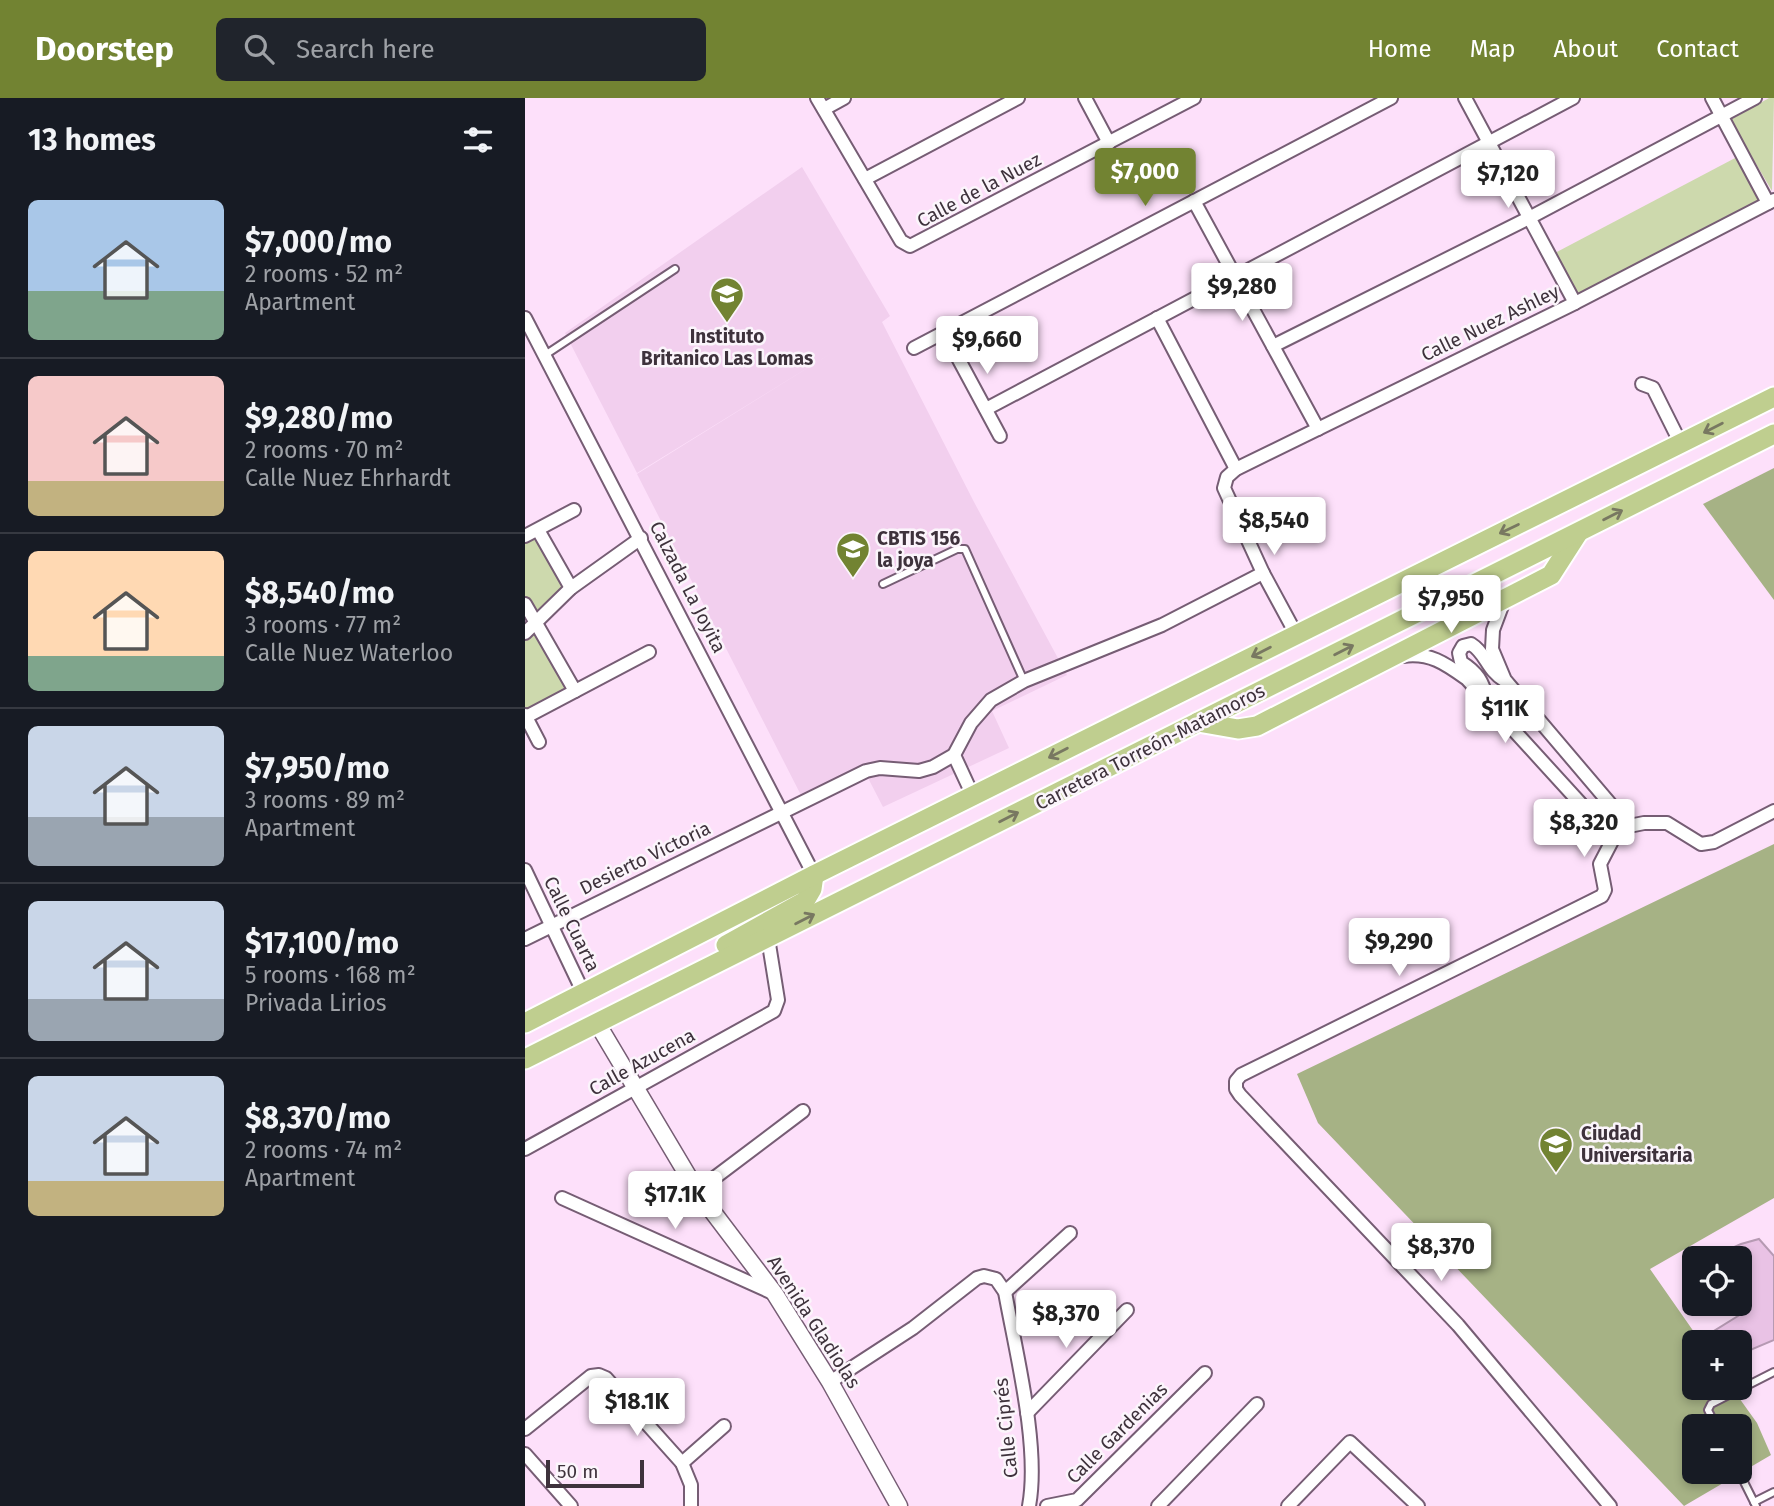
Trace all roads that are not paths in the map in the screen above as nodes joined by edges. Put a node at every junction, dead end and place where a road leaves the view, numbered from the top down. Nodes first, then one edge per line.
1 (844, 98) edge
2 (1018, 98) edge
3 (1085, 98) edge
4 (1194, 98) edge
5 (1391, 98) edge
6 (1465, 98) edge
7 (1573, 98) edge
8 (1711, 98) edge
9 (1755, 98) edge
10 (820, 104) edge
11 (1721, 116) junction
12 (1489, 142) junction
13 (1109, 143) junction
14 (865, 179) junction
15 (1194, 201) junction
16 (1771, 202) edge
17 (1529, 218) junction
18 (675, 270) dead end
19 (1236, 276) junction
20 (1575, 303) junction
21 (525, 318) edge
22 (1157, 318) junction
23 (944, 332) junction
24 (1273, 346) junction
25 (914, 348) dead end
26 (545, 356) junction
27 (1642, 384) dead end
28 (1774, 397) edge
29 (986, 409) junction
30 (1318, 429) junction
31 (1774, 433) edge
32 (1000, 436) dead end
33 (1681, 444) junction
34 (1236, 469) junction
35 (574, 510) dead end
36 (538, 530) junction
37 (1579, 531) junction
38 (525, 536) edge
39 (641, 538) junction
40 (1263, 573) junction
41 (883, 584) dead end
42 (571, 588) junction
43 (1505, 598) junction
44 (525, 604) edge
45 (536, 622) junction
46 (525, 633) edge
47 (1296, 635) junction
48 (649, 652) dead end
49 (1389, 658) junction
50 (1504, 680) junction
51 (1024, 681) junction
52 (575, 691) junction
53 (1487, 701) junction
54 (529, 714) edge
55 (1198, 722) junction
56 (539, 742) dead end
57 (954, 755) junction
58 (973, 796) junction
59 (782, 811) junction
60 (1774, 811) edge
61 (1629, 827) junction
62 (1613, 839) junction
63 (525, 870) edge
64 (814, 875) junction
65 (552, 926) junction
66 (768, 938) junction
67 (525, 939) edge
68 (576, 998) junction
69 (525, 1017) edge
70 (603, 1020) junction
71 (525, 1023) edge
72 (525, 1059) edge
73 (635, 1088) junction
74 (803, 1111) dead end
75 (525, 1149) edge
76 (697, 1191) junction
77 (562, 1198) dead end
78 (1069, 1233) dead end
79 (1005, 1292) junction
80 (775, 1294) junction
81 (1128, 1310) dead end
82 (1774, 1372) edge
83 (1205, 1373) dead end
84 (830, 1382) junction
85 (1257, 1404) dead end
86 (1027, 1413) junction
87 (1710, 1414) edge
88 (724, 1426) dead end
89 (525, 1429) edge
90 (525, 1454) edge
91 (682, 1463) junction
92 (1745, 1484) edge
93 (1774, 1492) edge
94 (1080, 1503) edge
95 (1755, 1504) edge
96 (571, 1506) edge
97 (691, 1506) edge
98 (899, 1506) edge
99 (1028, 1506) edge
100 (1047, 1506) edge
101 (1158, 1506) edge
102 (1288, 1506) edge
103 (1418, 1506) edge
104 (1610, 1506) edge

1 - 10 street
2 - 14 street
3 - 13 street
4 - 13 street, Calle de la Nuez
5 - 15 street
6 - 12 street
7 - 12 street
8 - 11 street
9 - 11 street
10 - 14 street, Calle de la Nuez
11 - 16 street
11 - 17 street
12 - 17 street
12 - 19 street
13 - 14 street, Calle de la Nuez
15 - 19 street
15 - 23 street
16 - 20 street, Calle Nuez Ashley
17 - 20 street
17 - 24 street
18 - 26 lane
19 - 22 street
19 - 24 street
20 - 30 street, Calle Nuez Ashley
21 - 26 street, Calzada La Joyita
22 - 29 street
22 - 34 street
23 - 25 street
23 - 29 street
24 - 30 street
26 - 39 street, Calzada La Joyita
27 - 33 street
28 -> 33 highway
29 - 32 street
30 - 34 street, Calle Nuez Ashley
37 -> 31 highway, Carretera Torreón-Matamoros
33 -> 47 highway
34 - 40 street, Calle Nuez Ashley
35 - 36 street
36 - 38 street
36 - 42 street
37 - 43 highway
55 -> 37 highway, Carretera Torreón-Matamoros
39 - 42 street
39 - 59 street, Calzada La Joyita
40 - 47 street
40 - 51 street
41 - 51 lane
42 - 45 street
43 - 49 highway
43 - 50 street
44 - 45 street
45 - 46 street
45 - 52 street
47 -> 58 highway
48 - 52 street
49 - 53 street
49 - 55 highway
50 - 53 street
50 - 61 street
51 - 57 street
52 - 54 street
53 - 62 street
54 - 56 street
66 -> 55 highway, Carretera Torreón-Matamoros
57 - 58 street
57 - 59 street, Desierto Victoria
58 - 64 highway
59 - 64 street, Calzada La Joyita
59 - 65 street, Desierto Victoria
60 - 61 street
61 - 62 street
62 - 104 street
63 - 65 street, Calle Cuarta
64 - 68 highway
64 - 70 highway
65 - 67 street, Desierto Victoria
65 - 68 street, Calle Cuarta
66 - 70 highway, Carretera Torreón-Matamoros
66 - 73 street, Calle Azucena
68 - 69 highway
68 - 71 highway
70 - 72 highway, Carretera Torreón-Matamoros
70 - 73 street, Avenida Gladiolas
73 - 75 street, Calle Azucena
73 - 76 street, Avenida Gladiolas
74 - 76 street
76 - 80 street, Avenida Gladiolas
77 - 80 street
78 - 79 street
79 - 84 street
79 - 86 street, Calle Ciprés
80 - 84 street, Avenida Gladiolas
81 - 86 street
82 - 87 lane
83 - 94 street, Calle Gardenias
84 - 98 street, Avenida Gladiolas
85 - 101 street
86 - 99 street, Calle Ciprés
88 - 91 street
89 - 91 street
90 - 96 street
91 - 97 street
92 - 95 lane
93 - 95 lane
94 - 100 street, Calle Gardenias
102 - 103 street

